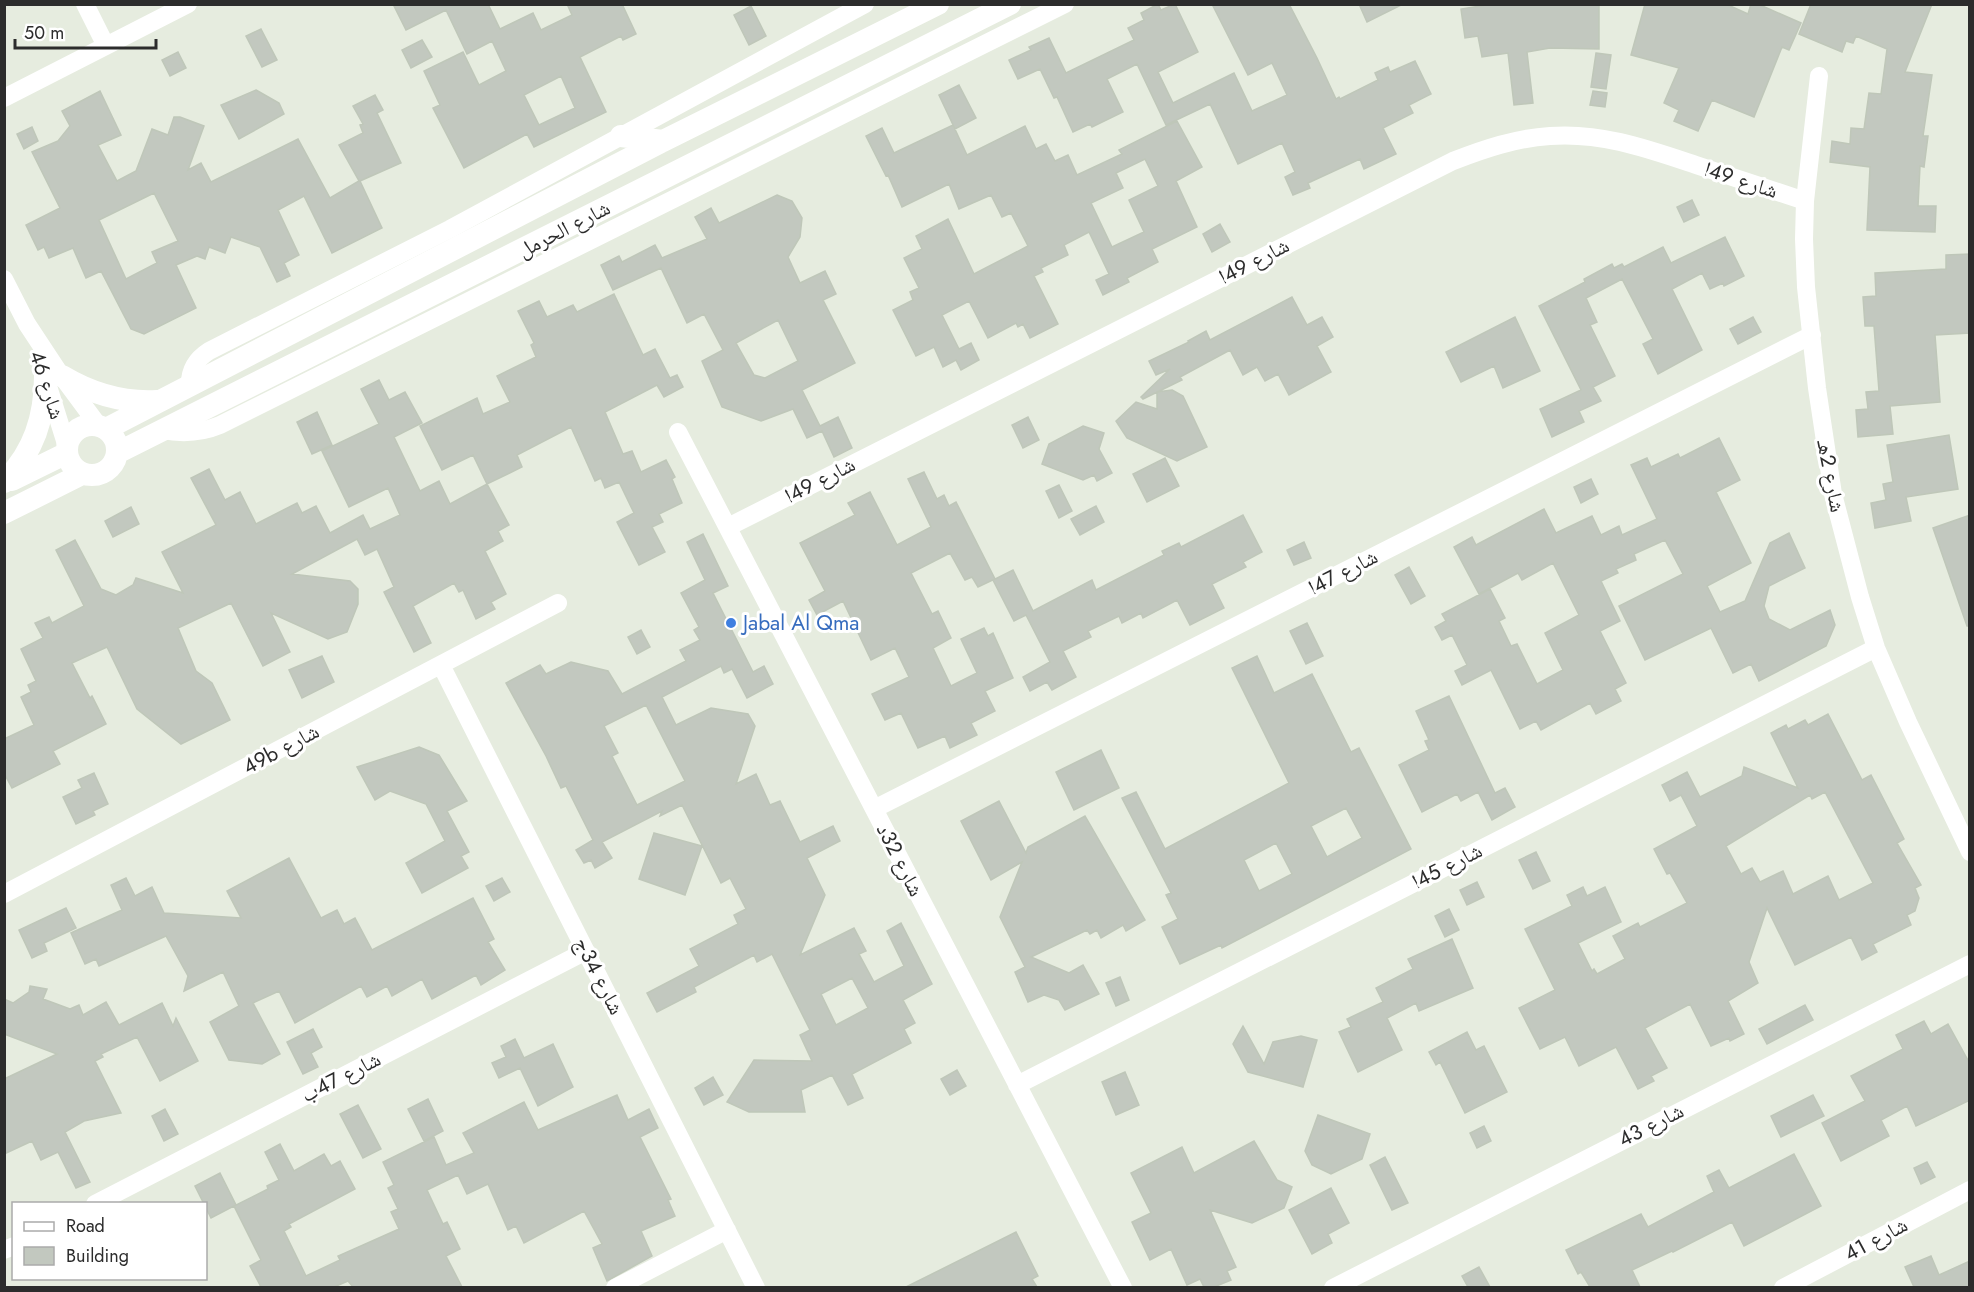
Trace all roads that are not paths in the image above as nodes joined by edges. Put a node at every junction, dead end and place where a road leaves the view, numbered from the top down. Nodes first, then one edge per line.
1 (85, 4) edge
2 (188, 4) edge
3 (865, 4) edge
4 (938, 4) edge
5 (1010, 4) edge
6 (1065, 4) edge
7 (106, 46) junction
8 (1819, 76) dead end
9 (4, 98) edge
10 (621, 136) junction
11 (663, 141) junction
12 (1805, 201) junction
13 (4, 279) edge
14 (1812, 335) junction
15 (53, 376) junction
16 (190, 387) junction
17 (162, 400) junction
18 (102, 427) junction
19 (162, 430) junction
20 (678, 432) dead end
21 (67, 450) junction
22 (117, 453) junction
23 (82, 474) junction
24 (4, 483) edge
25 (4, 513) edge
26 (728, 527) junction
27 (558, 603) dead end
28 (1876, 648) junction
29 (441, 665) junction
30 (874, 809) junction
31 (1970, 852) edge
32 (4, 894) edge
33 (586, 951) junction
34 (1970, 964) edge
35 (1017, 1085) junction
36 (1970, 1190) edge
37 (97, 1202) edge
38 (727, 1230) junction
39 (1344, 1285) edge
40 (615, 1287) edge
41 (756, 1287) edge
42 (1122, 1287) edge
43 (1783, 1287) edge

1 - 7 street
2 - 7 street
3 - 10 street
4 - 11 street, شارع الحرمل
5 - 19 street, شارع الحرمل
6 - 19 street
7 - 9 street
8 - 12 street, شارع 2هـ
10 - 11 street
10 - 16 street
11 - 16 street, شارع الحرمل
12 - 14 street, شارع 2هـ
12 - 26 street, شارع 49ا
13 - 15 street, شارع 46
14 - 28 street, شارع 2هـ
14 - 30 street, شارع 47ا
15 - 17 street
15 - 18 street, شارع 46
15 - 21 street, شارع 46
15 - 24 street
16 - 17 street, شارع الحرمل
17 - 18 street, شارع الحرمل
18 - 21 street
18 - 22 street
19 - 22 street, شارع الحرمل
20 - 26 street, شارع 32د
21 - 23 street
21 - 24 street
22 - 23 street
23 - 25 street
26 - 30 street, شارع 32د
27 - 29 street, 49b شارع
28 - 31 street, شارع 2هـ
28 - 35 street, شارع 45ا
29 - 32 street, 49b شارع
29 - 33 street, شارع 34ج
30 - 35 street, شارع 32د
33 - 37 street, شارع 47ب
33 - 38 street, شارع 34ج
34 - 39 street, شارع 43
35 - 42 street, شارع 32د
36 - 43 street, شارع 41
38 - 40 street
38 - 41 street, شارع 34ج

